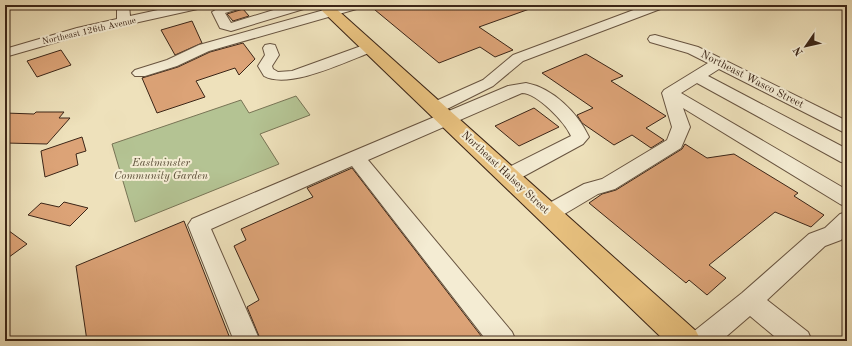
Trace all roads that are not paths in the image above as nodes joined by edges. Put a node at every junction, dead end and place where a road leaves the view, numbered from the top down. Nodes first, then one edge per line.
1 (123, 5) edge
2 (198, 5) edge
3 (238, 5) edge
4 (304, 5) edge
5 (356, 5) edge
6 (659, 5) edge
7 (218, 8) edge
8 (327, 9) edge
9 (124, 22) junction
10 (655, 39) dead end
11 (270, 48) dead end
12 (369, 48) junction
13 (5, 53) edge
14 (719, 63) junction
15 (140, 73) dead end
16 (696, 76) junction
17 (670, 93) junction
18 (441, 114) junction
19 (847, 128) edge
20 (847, 157) edge
21 (356, 158) junction
22 (508, 176) junction
23 (847, 199) edge
24 (548, 213) junction
25 (847, 220) edge
26 (750, 301) junction
27 (247, 341) edge
28 (503, 341) edge
29 (686, 341) edge
30 (702, 341) edge
31 (799, 341) edge

1 - 9 street
2 - 9 street, Northeast 126th Avenue
3 - 7 street
4 - 7 street
5 - 8 street
6 - 18 street
8 - 12 main road, Northeast Halsey Street
8 - 15 street
9 - 13 street, Northeast 126th Avenue
10 - 14 street, Northeast Wasco Street
11 - 12 street
12 - 18 main road, Northeast Halsey Street
14 - 16 street
14 - 19 street, Northeast Wasco Street
16 - 17 street
16 - 20 street
17 - 23 street
17 - 24 street
18 - 21 street
18 - 22 main road, Northeast Halsey Street
18 - 22 street
21 - 27 street
21 - 28 street
22 - 24 main road, Northeast Halsey Street
24 - 29 main road, Northeast Halsey Street
25 - 26 street
26 - 30 street
26 - 31 street

